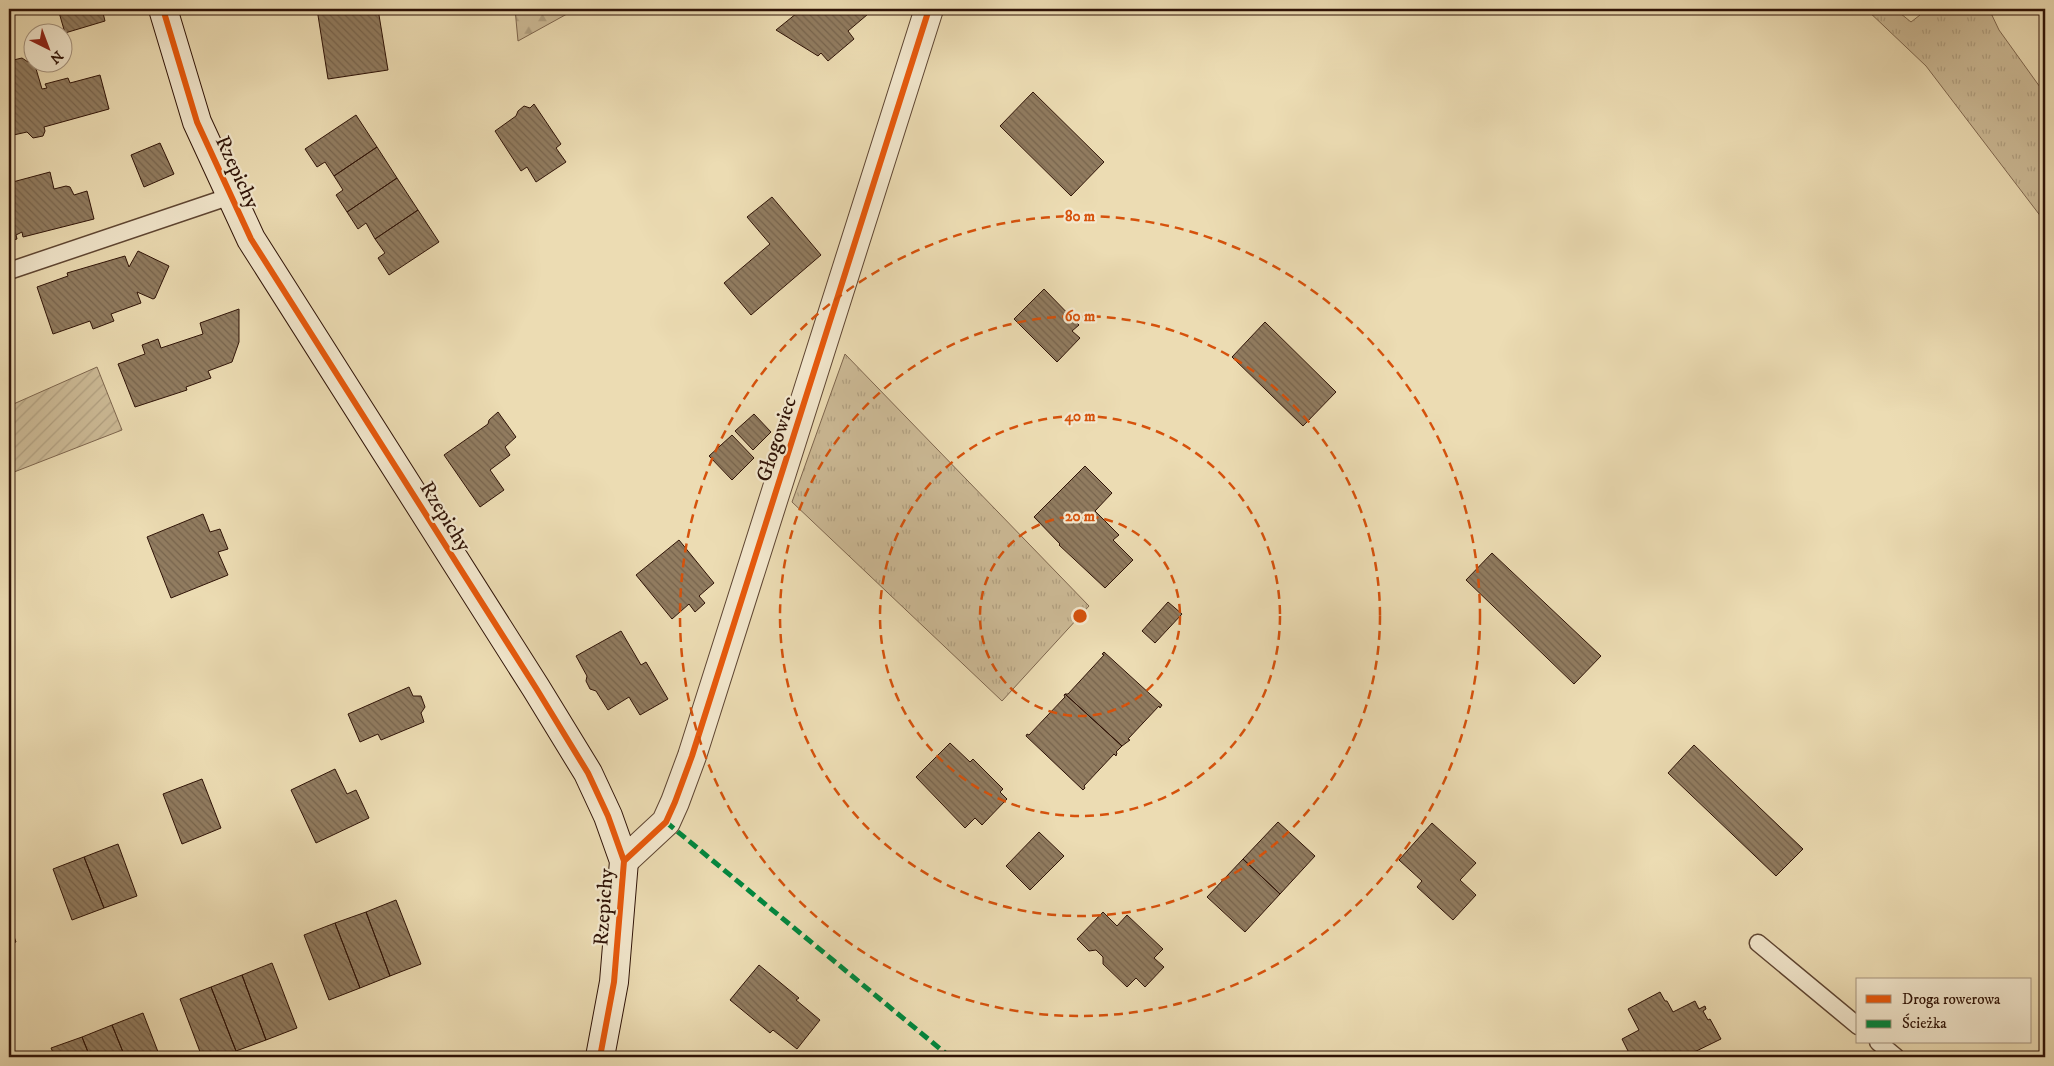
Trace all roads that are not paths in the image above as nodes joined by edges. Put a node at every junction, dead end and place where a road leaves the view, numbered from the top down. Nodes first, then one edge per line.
1 (163, 9) edge
2 (929, 9) edge
3 (231, 196) junction
4 (9, 271) edge
5 (624, 861) junction
6 (1758, 943) dead end
7 (1856, 1024) edge
8 (1880, 1044) edge
9 (600, 1057) edge
10 (1896, 1057) edge

1 - 3 street, Rzepichy
2 - 5 street, Głogowiec
3 - 4 lane
3 - 5 street, Rzepichy
5 - 9 street, Rzepichy
6 - 7 lane
8 - 10 lane

